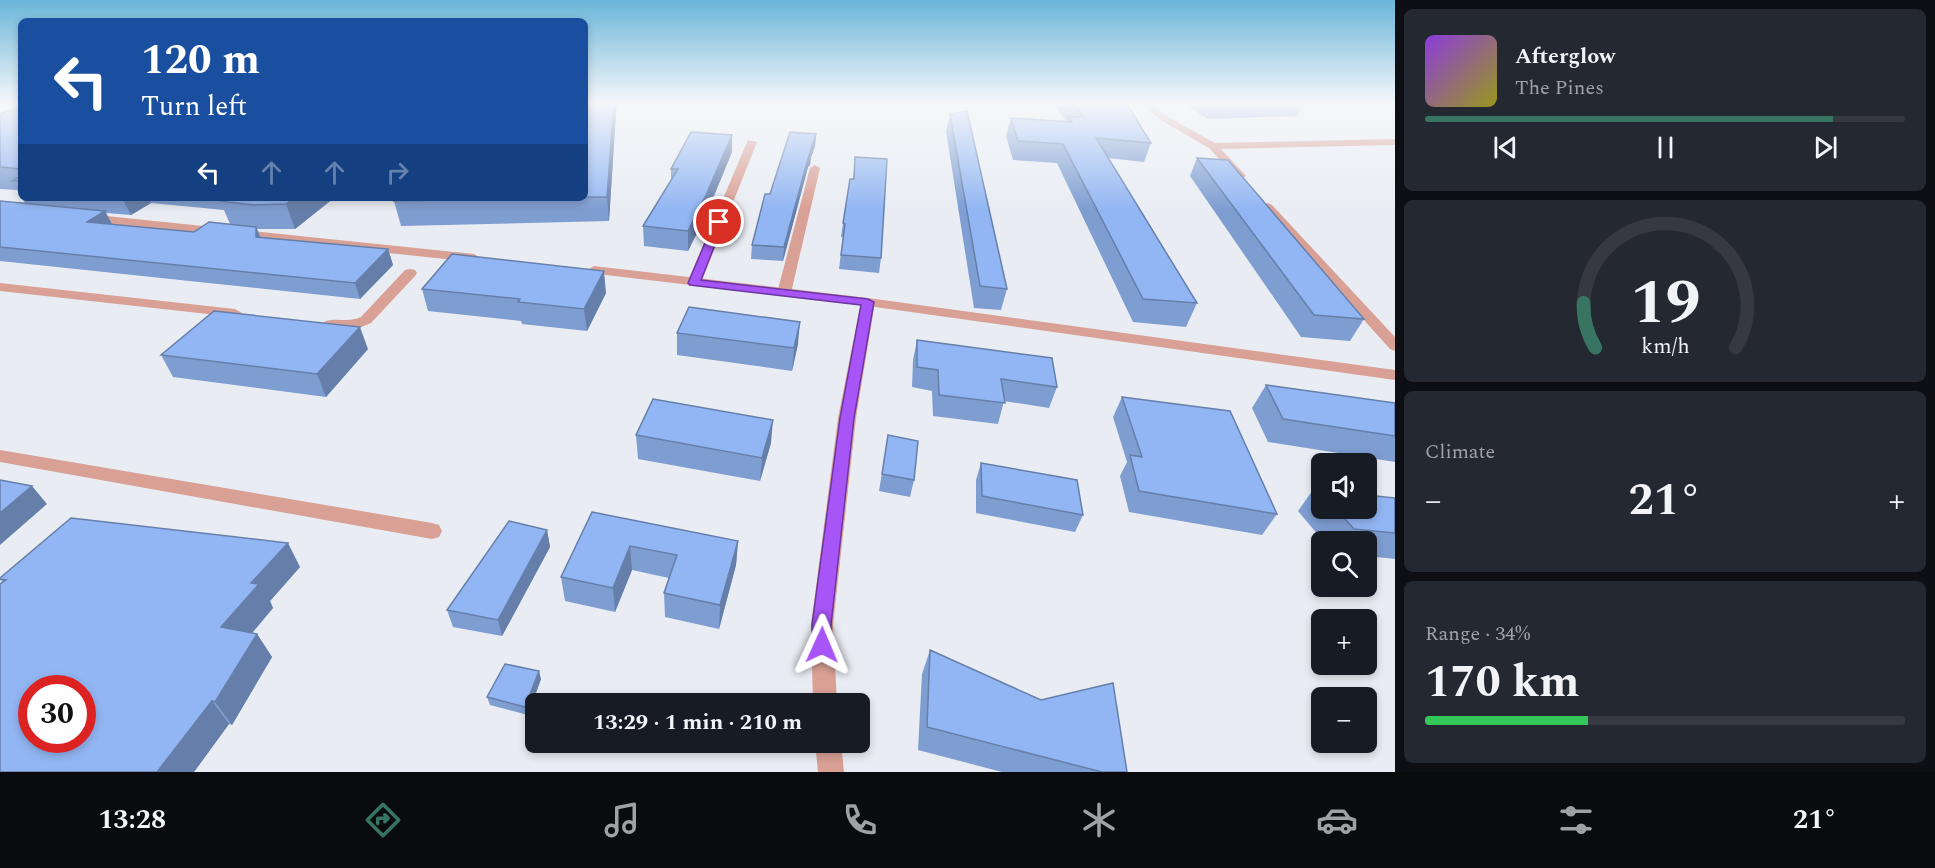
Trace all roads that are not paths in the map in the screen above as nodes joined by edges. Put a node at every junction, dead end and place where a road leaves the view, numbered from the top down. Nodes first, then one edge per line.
1 (1199, 138) edge
2 (752, 142) dead end
3 (1395, 142) edge
4 (1213, 146) junction
5 (815, 168) dead end
6 (1247, 184) edge
7 (1262, 200) edge
8 (71, 216) edge
9 (487, 259) edge
10 (588, 270) edge
11 (410, 273) dead end
12 (694, 283) junction
13 (0, 287) edge
14 (784, 293) junction
15 (868, 302) junction
16 (245, 315) edge
17 (313, 322) edge
18 (1395, 346) edge
19 (1395, 375) edge
20 (0, 456) edge
21 (432, 531) dead end
22 (825, 693) edge
23 (829, 753) edge
24 (831, 772) edge

1 - 4 street
2 - 12 street
3 - 4 street
4 - 6 street
5 - 14 street
7 - 18 street
8 - 9 street
10 - 12 street
11 - 17 street
12 - 14 street
13 - 16 street
14 - 15 street
15 - 19 street
15 - 22 street
20 - 21 street
23 - 24 street

